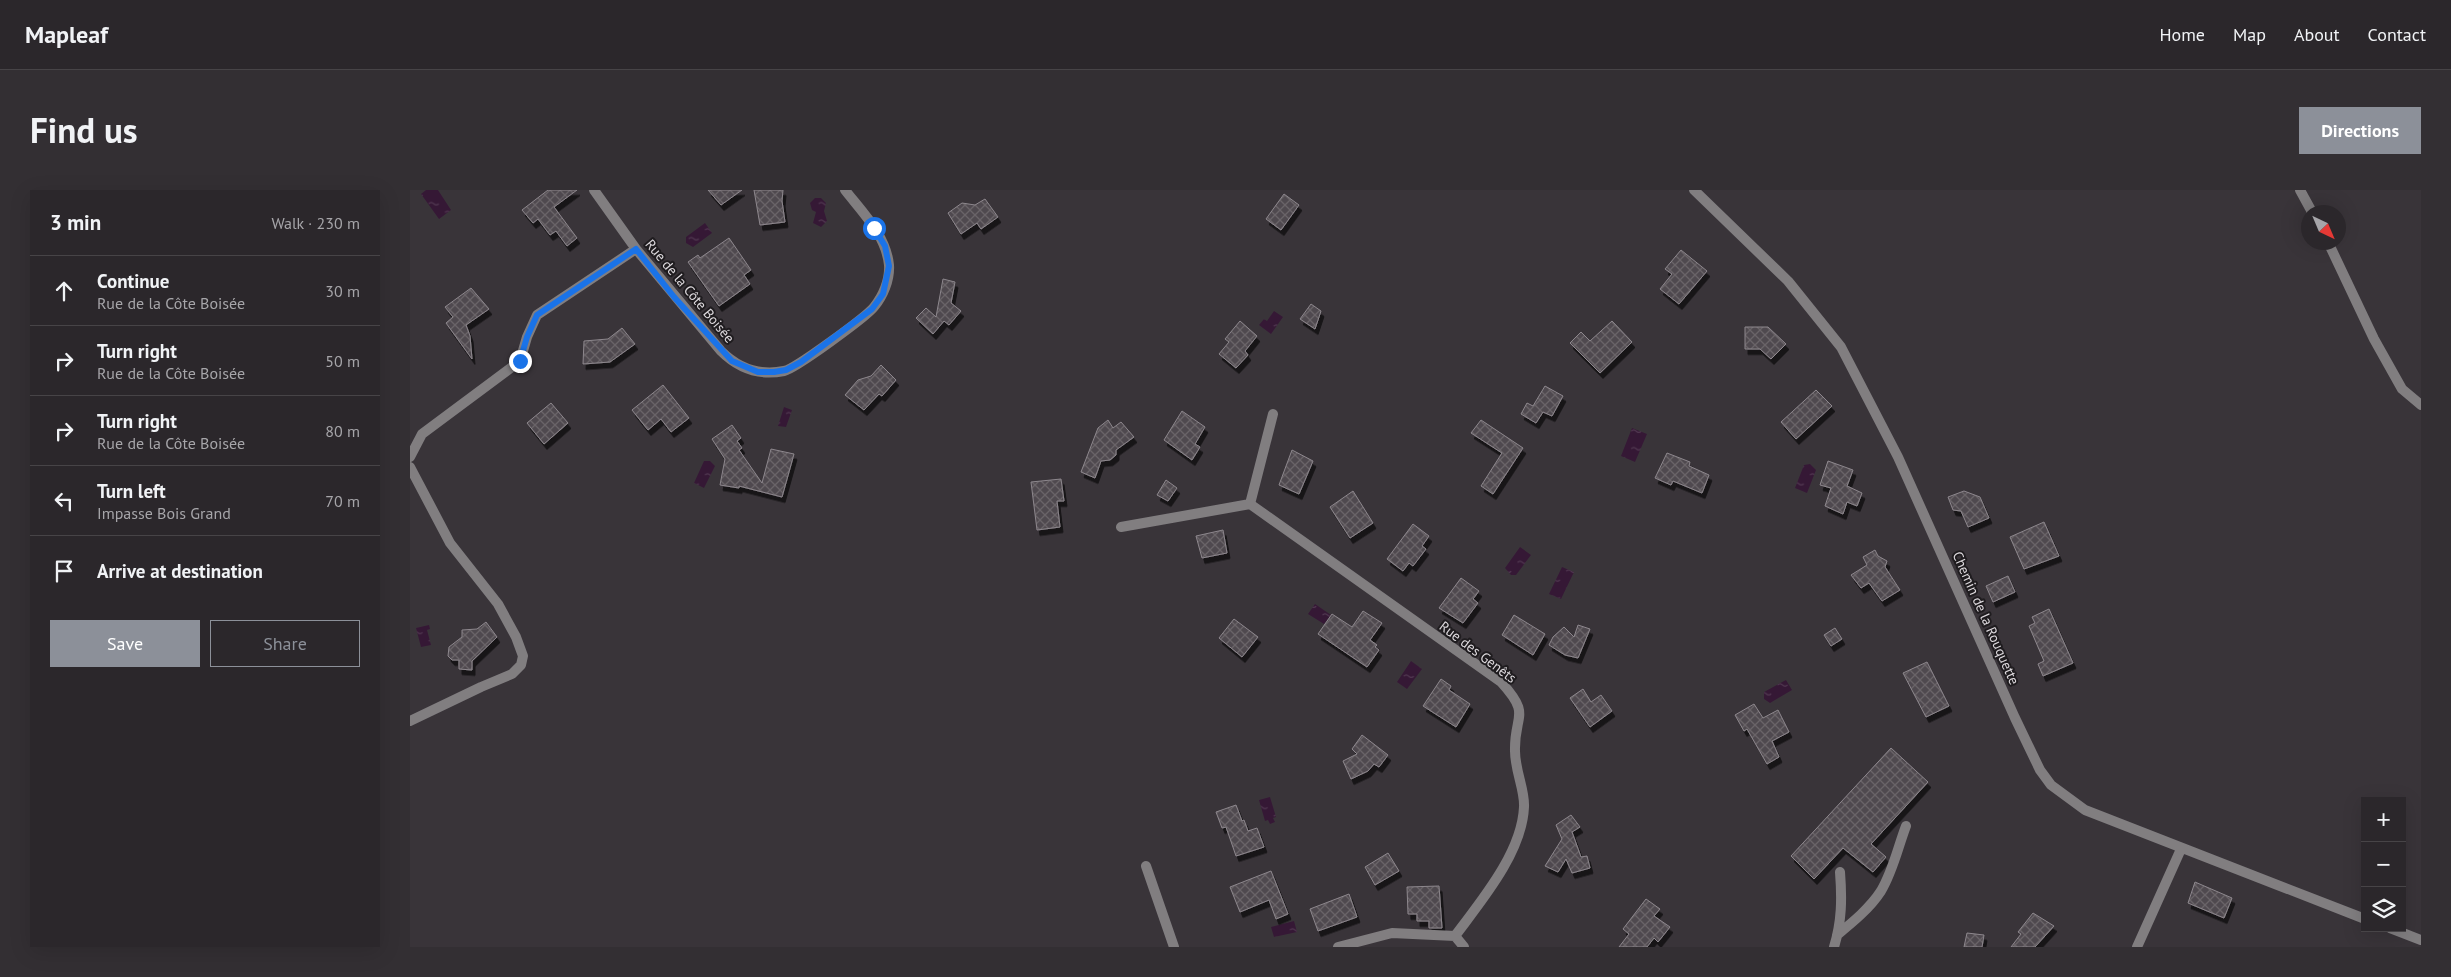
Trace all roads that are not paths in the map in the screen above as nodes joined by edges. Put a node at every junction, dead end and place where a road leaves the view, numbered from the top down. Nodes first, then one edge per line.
1 (594, 190) edge
2 (845, 190) edge
3 (1694, 190) edge
4 (2300, 190) edge
5 (2308, 205) edge
6 (636, 249) junction
7 (2332, 250) edge
8 (2421, 405) edge
9 (1273, 414) dead end
10 (410, 457) edge
11 (410, 467) edge
12 (1250, 504) junction
13 (1121, 528) dead end
14 (410, 721) edge
15 (1906, 826) dead end
16 (2180, 848) junction
17 (1146, 866) dead end
18 (1840, 872) dead end
19 (2361, 916) edge
20 (2400, 932) edge
21 (1837, 935) junction
22 (1455, 936) junction
23 (2421, 940) edge
24 (1174, 947) edge
25 (1338, 947) edge
26 (1464, 947) edge
27 (1834, 947) edge
28 (2137, 947) edge

1 - 6 street, Rue de la Côte Boisée
2 - 6 street, Rue de la Côte Boisée
3 - 16 street, Chemin de la Rouquette
4 - 5 street
6 - 10 street
7 - 8 street
9 - 12 street
11 - 14 street
12 - 13 street
12 - 22 street, Rue des Genêts
15 - 21 street
16 - 19 street, Chemin de la Rouquette
16 - 28 street
17 - 24 street
18 - 21 street
20 - 23 street
21 - 27 street
22 - 25 street
22 - 26 street

